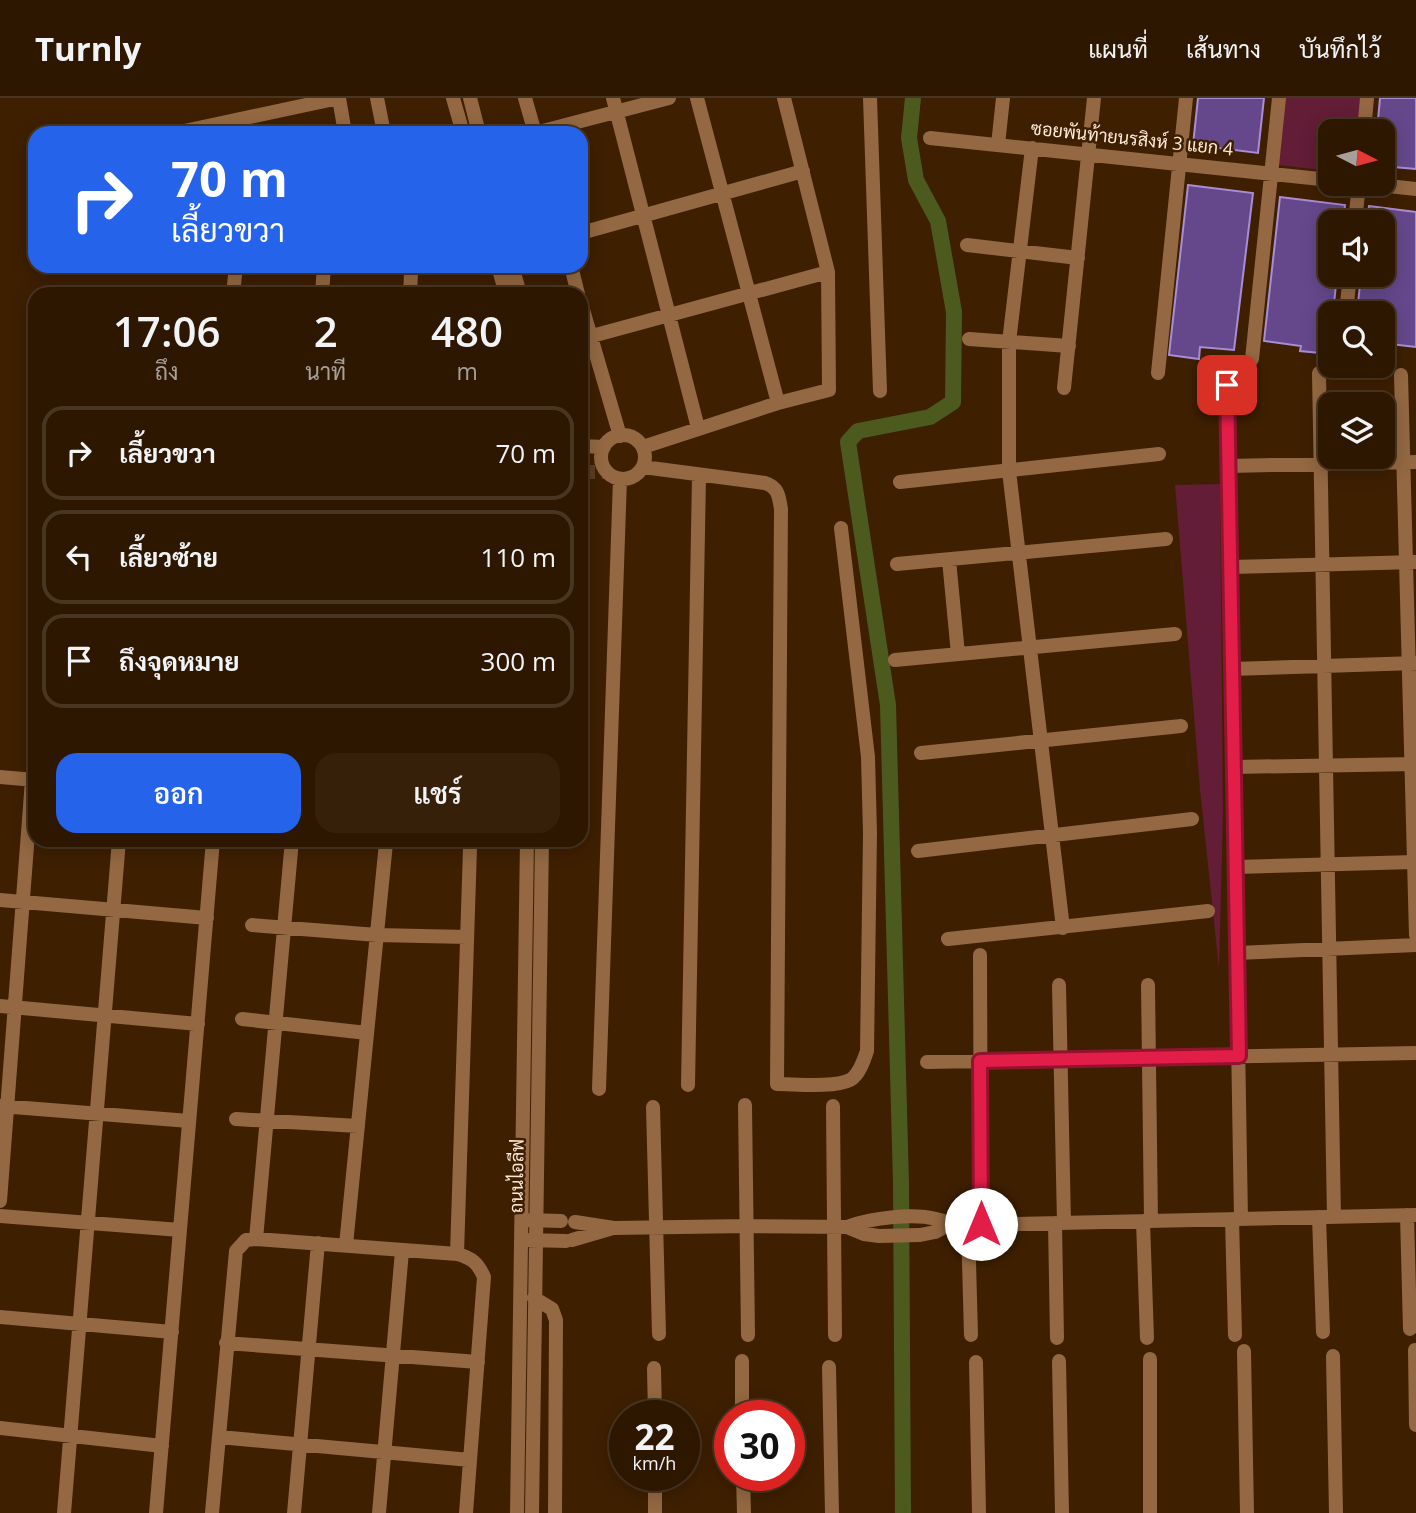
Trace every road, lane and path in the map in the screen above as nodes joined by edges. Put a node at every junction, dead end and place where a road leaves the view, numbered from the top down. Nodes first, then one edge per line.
1 (339, 98) edge
2 (377, 98) edge
3 (453, 98) edge
4 (470, 98) edge
5 (525, 98) edge
6 (669, 98) edge
7 (697, 98) edge
8 (784, 98) edge
9 (870, 98) edge
10 (1003, 98) edge
11 (1094, 98) edge
12 (1186, 98) edge
13 (1279, 98) edge
14 (1367, 98) edge
15 (615, 105) edge
16 (1365, 119) edge
17 (208, 126) edge
18 (344, 126) edge
19 (383, 126) edge
20 (461, 126) edge
21 (477, 126) edge
22 (533, 126) edge
23 (555, 126) edge
24 (930, 138) dead end
25 (998, 145) junction
26 (1032, 148) junction
27 (1088, 154) junction
28 (1179, 164) junction
29 (803, 171) junction
30 (1272, 173) junction
31 (1318, 179) edge
32 (1395, 187) edge
33 (1416, 189) edge
34 (721, 195) junction
35 (643, 216) junction
36 (588, 231) edge
37 (967, 245) dead end
38 (1019, 252) junction
39 (1078, 258) junction
40 (828, 272) junction
41 (411, 273) dead end
42 (410, 287) edge
43 (748, 293) junction
44 (668, 317) junction
45 (588, 337) edge
46 (969, 339) dead end
47 (1009, 342) junction
48 (588, 344) edge
49 (1069, 346) junction
50 (1252, 359) dead end
51 (1158, 373) dead end
52 (1401, 375) dead end
53 (1227, 385) dead end
54 (1065, 388) dead end
55 (880, 391) dead end
56 (778, 403) junction
57 (698, 428) junction
58 (620, 436) junction
59 (588, 446) edge
60 (604, 447) junction
61 (643, 447) junction
62 (1159, 454) dead end
63 (1410, 462) edge
64 (1318, 464) edge
65 (643, 467) junction
66 (1229, 467) junction
67 (1320, 469) edge
68 (1009, 471) junction
69 (699, 476) junction
70 (620, 479) junction
71 (900, 482) dead end
72 (841, 528) dead end
73 (1166, 539) dead end
74 (1018, 554) junction
75 (949, 560) junction
76 (1411, 562) edge
77 (897, 564) dead end
78 (1322, 565) junction
79 (1231, 567) junction
80 (1175, 634) dead end
81 (1030, 648) junction
82 (958, 654) junction
83 (895, 660) dead end
84 (1413, 663) edge
85 (1324, 666) junction
86 (1232, 669) junction
87 (1181, 726) dead end
88 (1042, 742) junction
89 (921, 753) dead end
90 (1414, 764) edge
91 (1326, 766) junction
92 (1234, 767) junction
93 (0, 777) edge
94 (28, 779) edge
95 (1192, 819) dead end
96 (1051, 836) junction
97 (28, 847) edge
98 (118, 847) edge
99 (212, 847) edge
100 (291, 847) edge
101 (386, 847) edge
102 (527, 847) edge
103 (542, 847) edge
104 (470, 848) dead end
105 (918, 851) dead end
106 (1414, 862) junction
107 (1328, 865) junction
108 (1236, 867) junction
109 (0, 900) edge
110 (23, 902) junction
111 (113, 910) junction
112 (1208, 911) dead end
113 (207, 918) junction
114 (252, 925) dead end
115 (284, 927) junction
116 (1063, 928) junction
117 (377, 935) junction
118 (1416, 935) edge
119 (467, 937) junction
120 (948, 939) dead end
121 (1416, 944) edge
122 (1329, 949) junction
123 (1237, 953) junction
124 (980, 955) dead end
125 (1059, 985) dead end
126 (1148, 985) dead end
127 (8, 1006) edge
128 (105, 1015) junction
129 (242, 1019) dead end
130 (275, 1023) junction
131 (198, 1024) junction
132 (367, 1033) junction
133 (1416, 1053) edge
134 (1331, 1054) junction
135 (1239, 1056) junction
136 (1149, 1058) junction
137 (1060, 1060) junction
138 (980, 1061) junction
139 (927, 1062) dead end
140 (688, 1085) dead end
141 (599, 1089) dead end
142 (745, 1105) dead end
143 (834, 1106) dead end
144 (4, 1107) edge
145 (653, 1107) dead end
146 (97, 1114) junction
147 (236, 1119) dead end
148 (267, 1120) junction
149 (190, 1121) junction
150 (358, 1126) junction
151 (0, 1201) edge
152 (1412, 1215) edge
153 (0, 1216) edge
154 (1327, 1217) junction
155 (1237, 1219) junction
156 (528, 1220) junction
157 (1147, 1221) junction
158 (88, 1223) junction
159 (1059, 1223) junction
160 (950, 1224) junction
161 (975, 1225) junction
162 (654, 1226) junction
163 (747, 1226) junction
164 (841, 1227) junction
165 (614, 1228) junction
166 (180, 1230) junction
167 (256, 1239) junction
168 (528, 1240) junction
169 (318, 1243) junction
170 (346, 1245) junction
171 (402, 1251) junction
172 (457, 1254) junction
173 (534, 1298) junction
174 (0, 1317) edge
175 (80, 1324) junction
176 (1410, 1329) dead end
177 (172, 1332) junction
178 (1323, 1332) dead end
179 (659, 1334) dead end
180 (748, 1335) dead end
181 (835, 1335) dead end
182 (971, 1335) dead end
183 (1235, 1335) dead end
184 (1057, 1338) dead end
185 (1147, 1338) dead end
186 (226, 1343) junction
187 (308, 1349) junction
188 (1415, 1350) edge
189 (1244, 1351) dead end
190 (1334, 1356) dead end
191 (393, 1357) junction
192 (1150, 1359) dead end
193 (742, 1361) dead end
194 (1059, 1361) dead end
195 (478, 1362) junction
196 (976, 1362) dead end
197 (830, 1367) dead end
198 (654, 1368) dead end
199 (654, 1400) edge
200 (742, 1400) edge
201 (1416, 1425) edge
202 (0, 1428) edge
203 (71, 1436) junction
204 (219, 1437) junction
205 (300, 1444) junction
206 (162, 1446) junction
207 (384, 1452) junction
208 (470, 1460) junction
209 (655, 1491) edge
210 (743, 1491) edge
211 (64, 1513) edge
212 (156, 1513) edge
213 (212, 1513) edge
214 (294, 1513) edge
215 (379, 1513) edge
216 (466, 1513) edge
217 (517, 1513) edge
218 (532, 1513) edge
219 (555, 1513) edge
220 (655, 1513) edge
221 (744, 1513) edge
222 (832, 1513) edge
223 (979, 1513) edge
224 (1062, 1513) edge
225 (1150, 1513) edge
226 (1247, 1513) edge
227 (1336, 1513) edge

1 - 17 street
1 - 18 street
2 - 19 street
3 - 20 street
4 - 21 street
5 - 22 street
6 - 15 street
7 - 34 street
8 - 29 street
9 - 55 street
10 - 25 street
11 - 27 street
12 - 28 street
13 - 30 street
14 - 16 street
15 - 23 street
15 - 35 street
24 - 25 street, ซอยพันท้ายนรสิงห์ 3 แยก 4
25 - 26 street, ซอยพันท้ายนรสิงห์ 3 แยก 4
26 - 27 street, ซอยพันท้ายนรสิงห์ 3 แยก 4
26 - 38 street
27 - 28 street, ซอยพันท้ายนรสิงห์ 3 แยก 4
27 - 39 street
28 - 30 street, ซอยพันท้ายนรสิงห์ 3 แยก 4
28 - 51 street
29 - 34 street
29 - 40 street
30 - 31 street, ซอยพันท้ายนรสิงห์ 3 แยก 4
30 - 50 street
32 - 33 street
34 - 35 street
34 - 43 street
35 - 36 street
35 - 44 street
37 - 38 street
38 - 39 street
38 - 47 street
39 - 49 street
40 - 43 street
40 - 56 street
41 - 42 street
43 - 44 street
43 - 56 street
44 - 45 street
44 - 57 street
46 - 47 street
47 - 49 street
47 - 68 street
48 - 58 street
49 - 54 street
52 - 63 street
53 - 66 street
56 - 57 street
57 - 61 street
58 - 60 street
58 - 61 street
59 - 60 street
60 - 70 street
61 - 65 street
62 - 68 street
63 - 76 street
64 - 66 street
65 - 69 street
65 - 70 street
66 - 79 street
67 - 78 street
68 - 71 street
68 - 74 street
69 - 72 street
69 - 140 street
70 - 141 street
73 - 74 street
74 - 75 street
74 - 81 street
75 - 77 street
75 - 82 street
76 - 78 street
76 - 84 street
78 - 79 street
78 - 85 street
79 - 86 street
80 - 81 street
81 - 82 street
81 - 88 street
82 - 83 street
84 - 85 street
84 - 90 street
85 - 86 street
85 - 91 street
86 - 92 street
87 - 88 street
88 - 89 street
88 - 96 street
90 - 91 street
90 - 106 street
91 - 92 street
91 - 107 street
92 - 108 street
93 - 94 street
95 - 96 street
96 - 105 street
96 - 116 street
97 - 110 street
98 - 111 street
99 - 113 street
100 - 115 street
101 - 117 street
102 - 156 street, ถนนไอลีฟ
103 - 156 street, ถนนไอลีฟ
104 - 119 street
106 - 107 street
106 - 118 street
107 - 108 street
107 - 122 street
108 - 123 street
109 - 110 street
110 - 111 street
110 - 127 street
111 - 113 street
111 - 128 street
112 - 116 street
113 - 131 street
114 - 115 street
115 - 117 street
115 - 130 street
116 - 120 street
117 - 119 street
117 - 132 street
119 - 172 street
121 - 122 street
122 - 123 street
122 - 134 street
123 - 135 street
124 - 138 street
125 - 137 street
126 - 136 street
127 - 128 street
127 - 144 street
128 - 131 street
128 - 146 street
129 - 130 street
130 - 132 street
130 - 148 street
131 - 149 street
132 - 150 street
133 - 134 street
134 - 135 street
134 - 154 street
135 - 136 street
135 - 155 street
136 - 137 street
136 - 157 street
137 - 138 street
137 - 159 street
138 - 139 street
138 - 161 street
142 - 163 street
143 - 164 street
144 - 146 street
144 - 151 street
145 - 162 street
146 - 149 street
146 - 158 street
147 - 148 street
148 - 150 street
148 - 167 street
149 - 166 street
150 - 170 street
152 - 154 street
152 - 176 street
153 - 158 street
154 - 155 street
154 - 178 street
155 - 157 street
155 - 183 street
156 - 165 street
156 - 168 street, ถนนไอลีฟ
157 - 159 street
157 - 185 street
158 - 166 street
158 - 175 street
159 - 161 street
159 - 184 street
160 - 161 street
160 - 164 street
160 - 164 street
161 - 182 street
162 - 163 street
162 - 165 street
162 - 179 street
163 - 164 street
163 - 180 street
164 - 181 street
165 - 168 street
166 - 177 street
167 - 169 street
167 - 186 street
168 - 173 street, ถนนไอลีฟ
168 - 217 street, ถนนไอลีฟ
169 - 170 street
169 - 187 street
170 - 171 street
171 - 172 street
171 - 191 street
172 - 195 street
173 - 218 street, ถนนไอลีฟ
173 - 219 street
174 - 175 street
175 - 177 street
175 - 203 street
177 - 206 street
186 - 187 street
186 - 204 street
187 - 191 street
187 - 205 street
188 - 201 street
189 - 226 street
190 - 227 street
191 - 195 street
191 - 207 street
192 - 225 street
193 - 200 street
194 - 224 street
195 - 208 street
196 - 223 street
197 - 222 street
198 - 199 street
202 - 203 street
203 - 206 street
203 - 211 street
204 - 205 street
204 - 213 street
205 - 207 street
205 - 214 street
206 - 212 street
207 - 208 street
207 - 215 street
208 - 216 street
209 - 220 street
210 - 221 street

